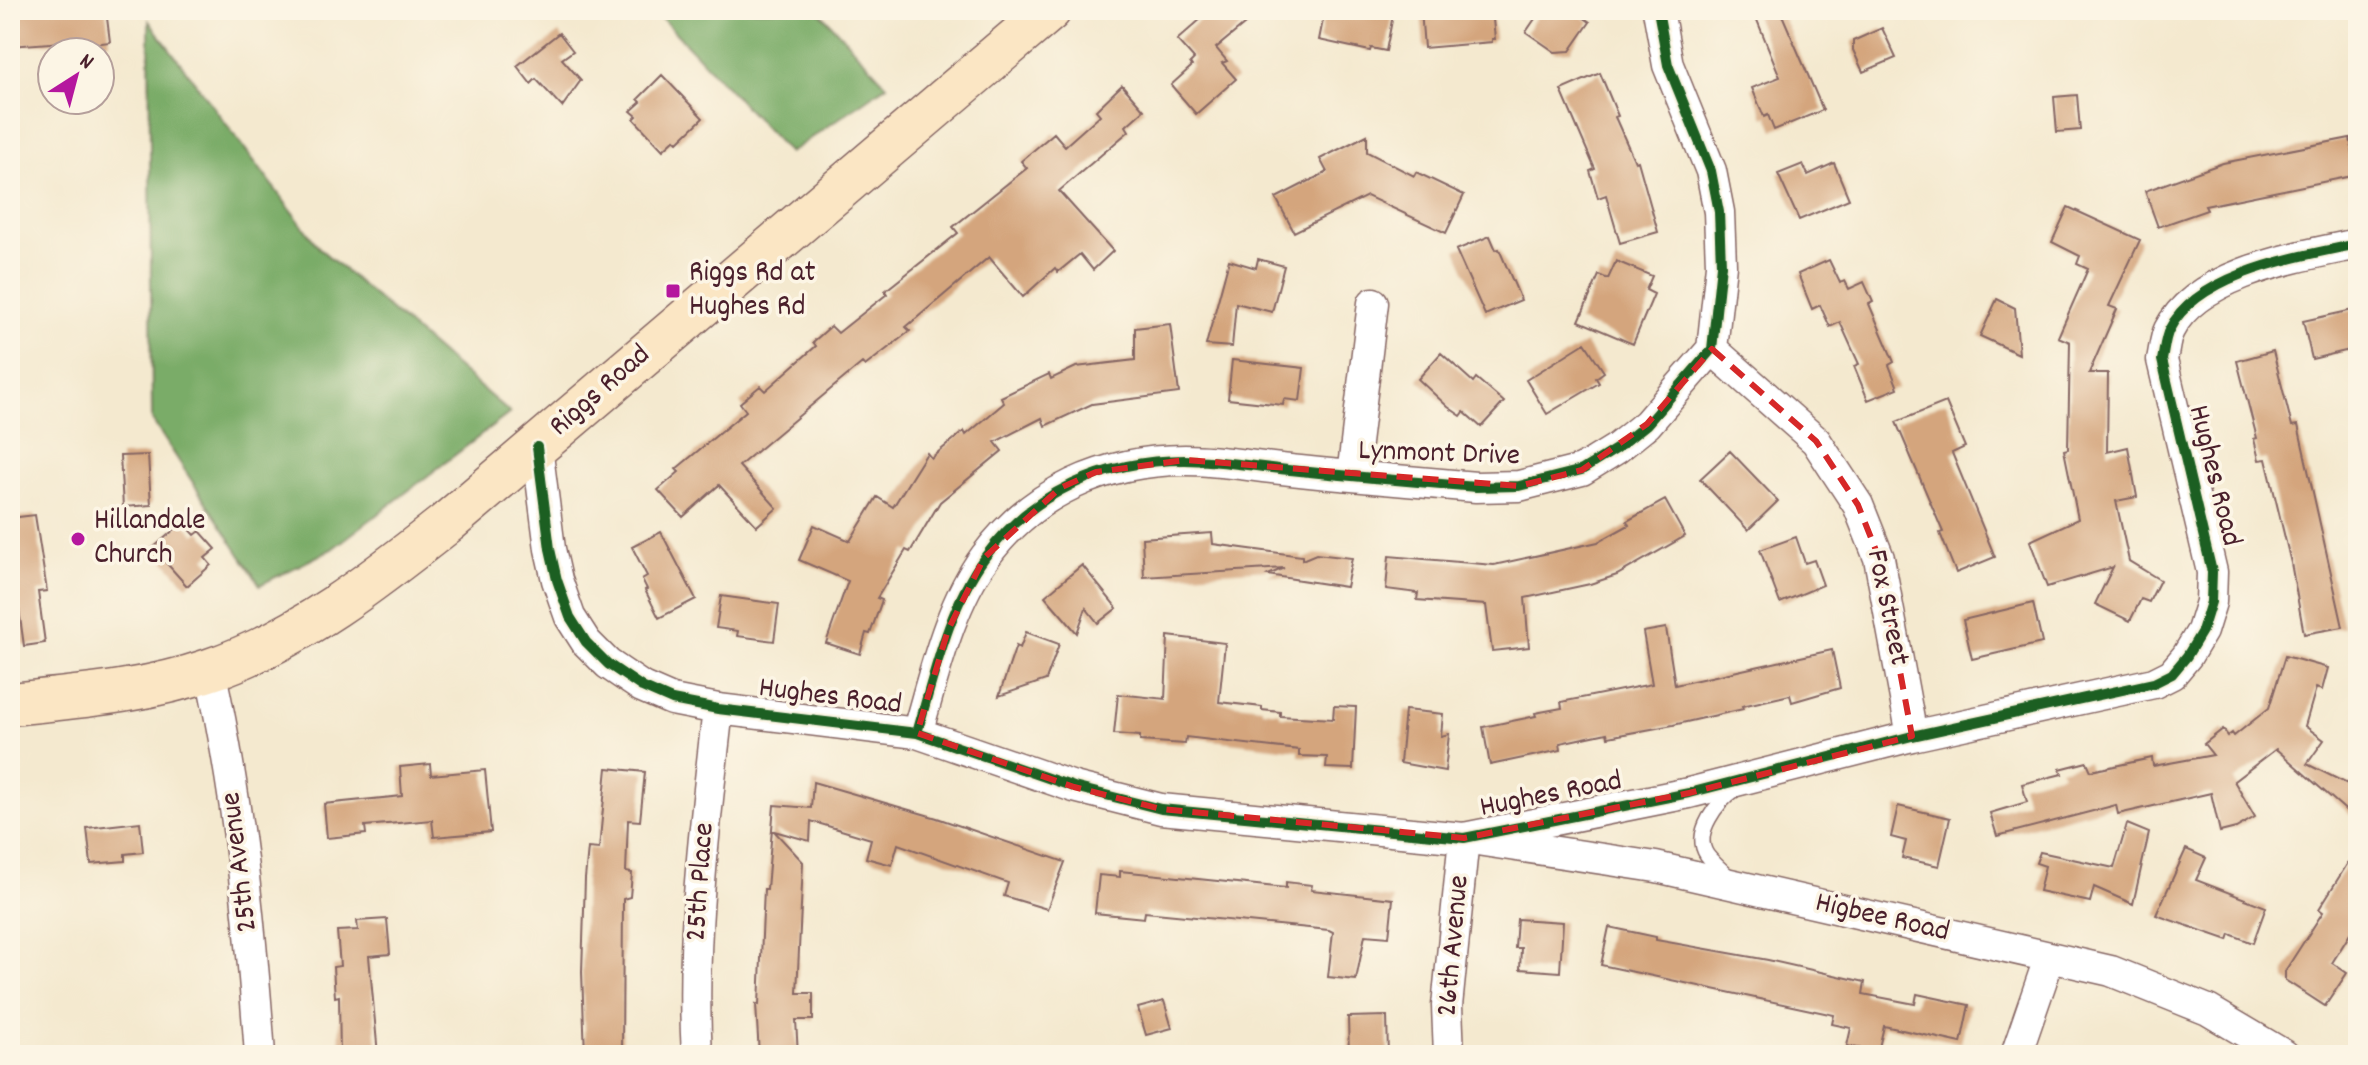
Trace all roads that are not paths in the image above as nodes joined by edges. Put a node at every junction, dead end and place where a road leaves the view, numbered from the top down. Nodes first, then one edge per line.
1 (1050, 10) edge
2 (1658, 10) edge
3 (2358, 244) edge
4 (1373, 303) dead end
5 (1712, 349) junction
6 (537, 447) junction
7 (1352, 476) junction
8 (210, 670) junction
9 (10, 704) edge
10 (718, 709) junction
11 (917, 733) junction
12 (1912, 736) junction
13 (1753, 777) junction
14 (1464, 838) junction
15 (1739, 887) junction
16 (2049, 959) junction
17 (260, 1055) edge
18 (697, 1055) edge
19 (1449, 1055) edge
20 (2016, 1055) edge
21 (2284, 1055) edge

1 - 6 main road, Riggs Road
2 - 5 street
3 - 12 street, Hughes Road
4 - 7 street, Lynmont Drive
5 - 7 street, Lynmont Drive
5 - 12 street, Fox Street
6 - 8 main road, Riggs Road
6 - 10 street, Hughes Road
7 - 11 street, Lynmont Drive
8 - 9 main road, Riggs Road
8 - 17 street, 25th Avenue
10 - 11 street, Hughes Road
10 - 18 street, 25th Place
11 - 14 street, Hughes Road
12 - 13 street, Hughes Road
13 - 14 street, Hughes Road
13 - 15 lane
14 - 15 street, Higbee Road
14 - 19 street, 26th Avenue
15 - 16 street, Higbee Road
16 - 20 street
16 - 21 street, Higbee Road

